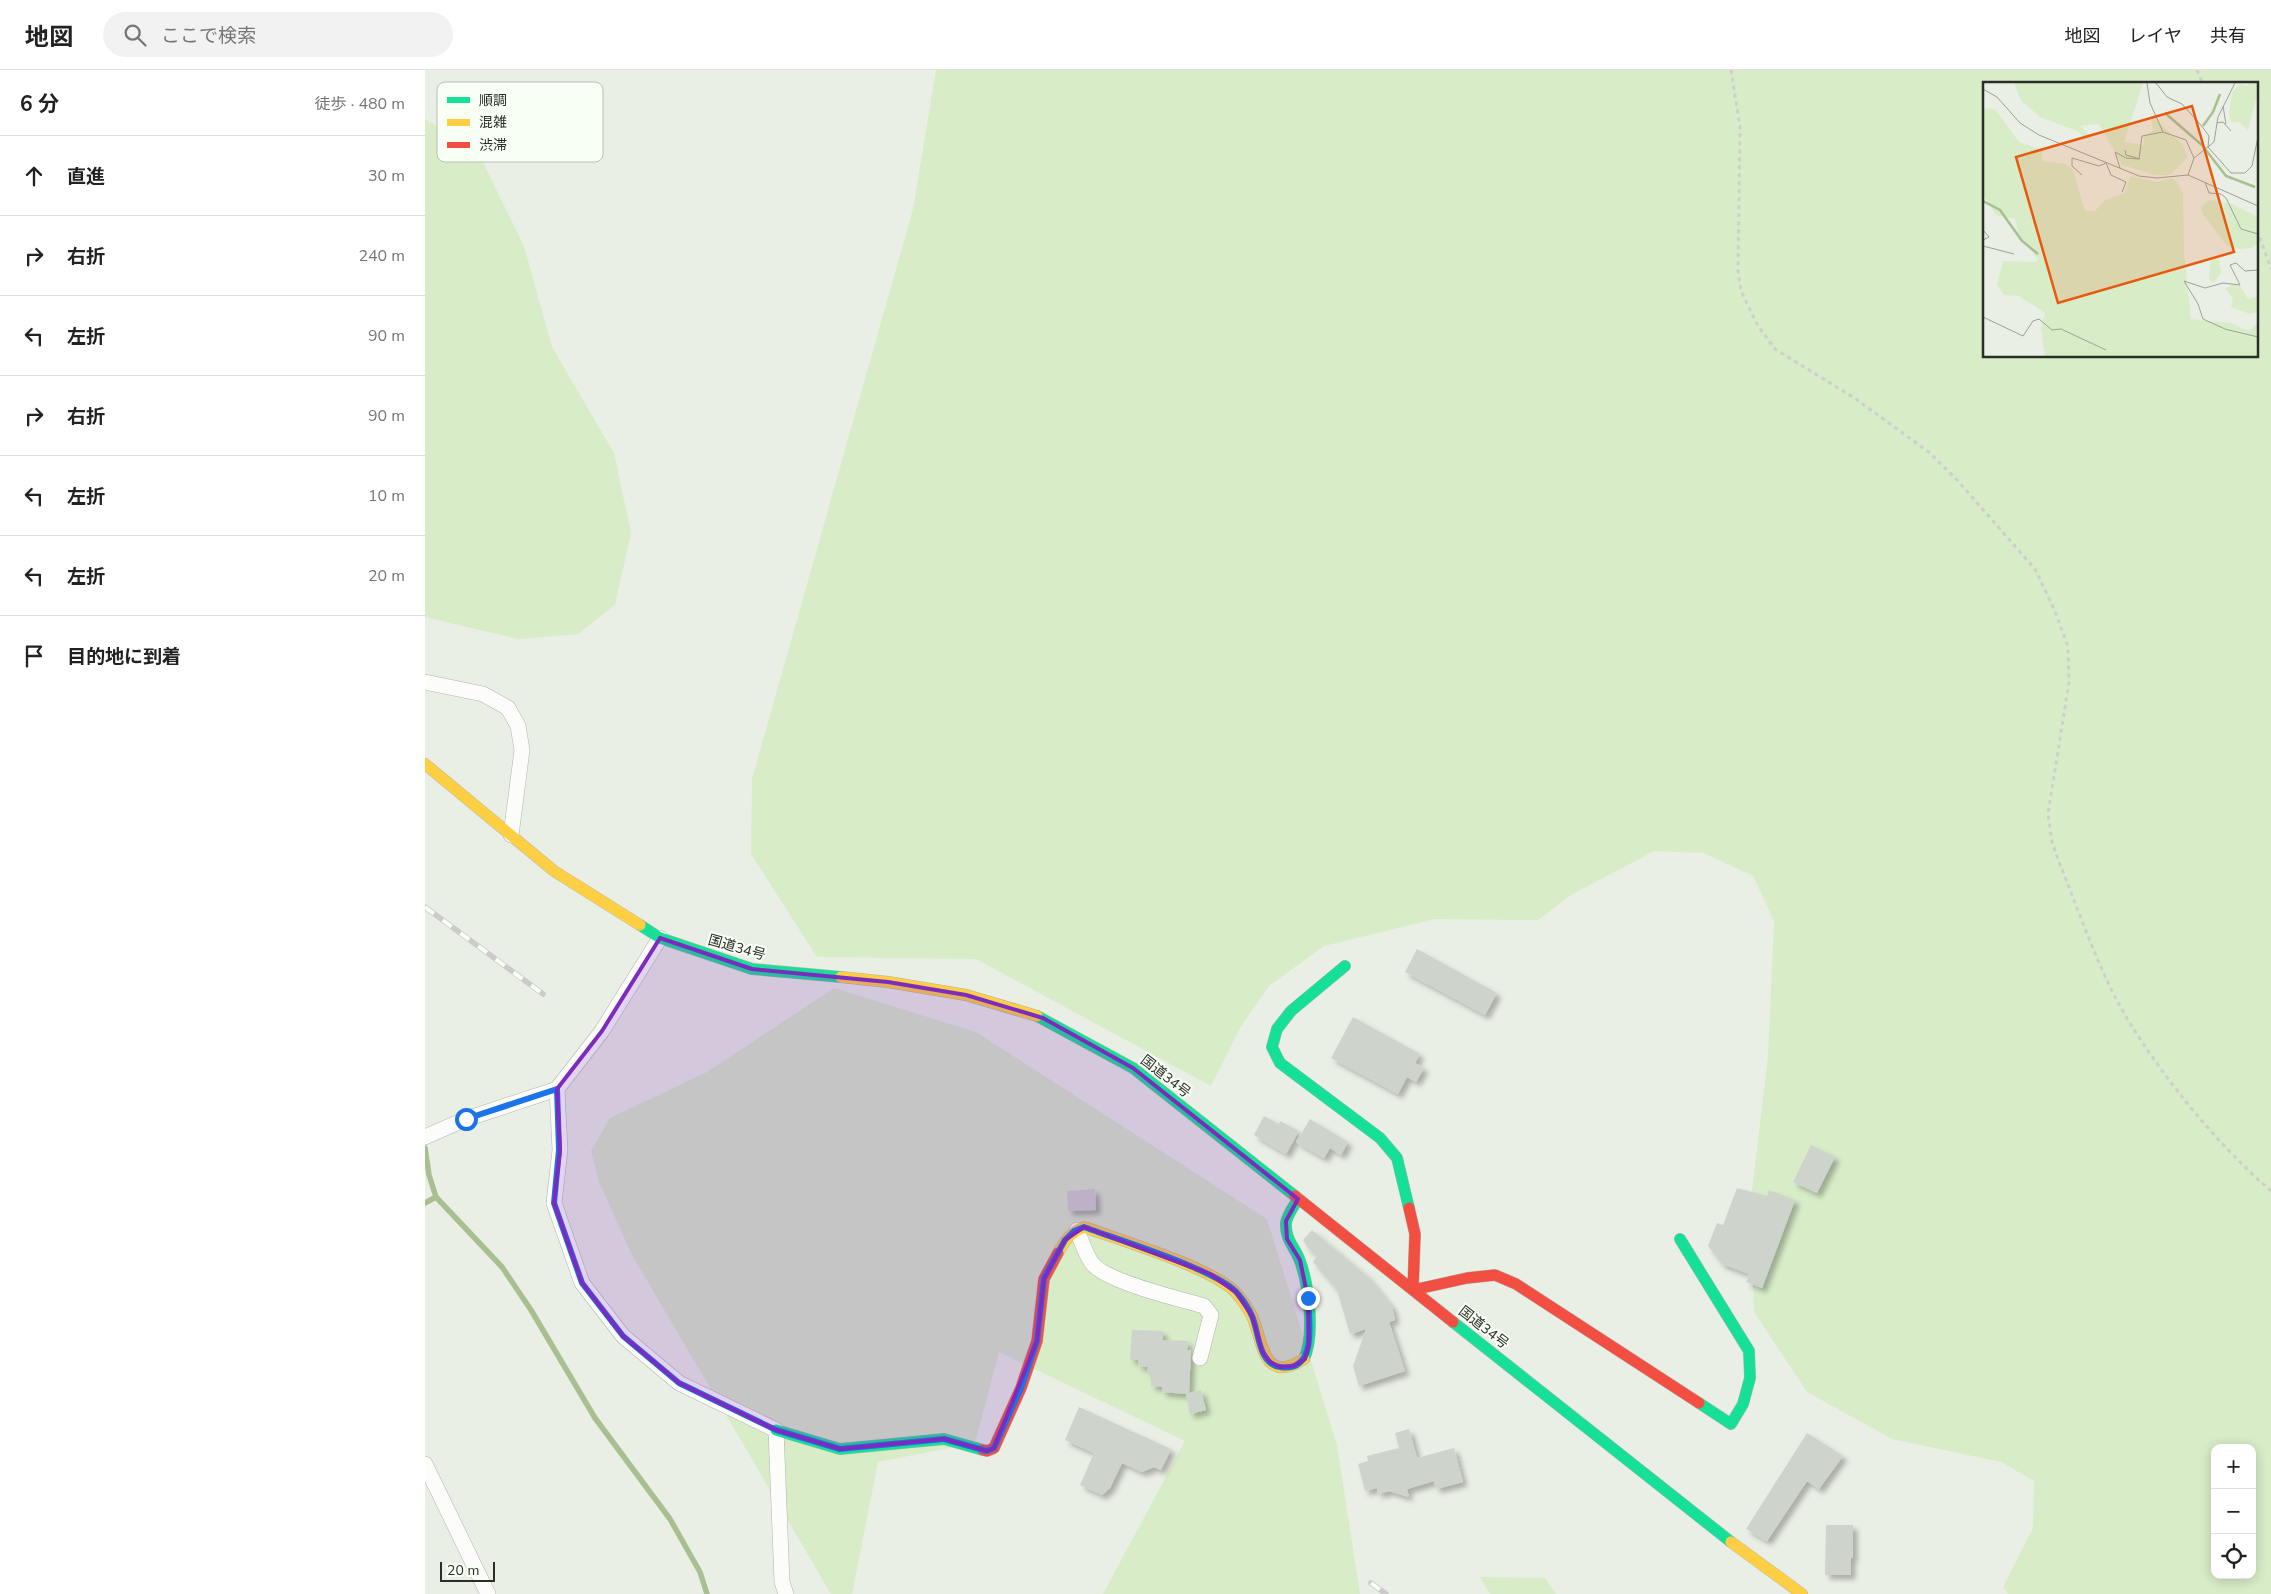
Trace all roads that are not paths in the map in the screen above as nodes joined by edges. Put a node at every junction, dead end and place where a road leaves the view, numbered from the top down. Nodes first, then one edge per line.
1 (425, 682) edge
2 (425, 764) edge
3 (511, 835) junction
4 (660, 938) junction
5 (1345, 966) dead end
6 (557, 1089) junction
7 (425, 1136) edge
8 (1298, 1199) junction
9 (1077, 1230) junction
10 (1680, 1239) dead end
11 (1413, 1290) junction
12 (1200, 1358) dead end
13 (776, 1430) junction
14 (425, 1464) edge
15 (488, 1594) edge
16 (786, 1594) edge
17 (1802, 1594) edge

1 - 3 street
2 - 3 main road, 国道34号
3 - 4 main road, 国道34号
4 - 6 street
4 - 8 main road, 国道34号
5 - 11 main road
6 - 7 street
6 - 13 street
8 - 9 main road
8 - 11 main road, 国道34号
9 - 12 street
9 - 13 main road
10 - 11 main road
11 - 17 main road, 国道34号
13 - 16 street
14 - 15 street

